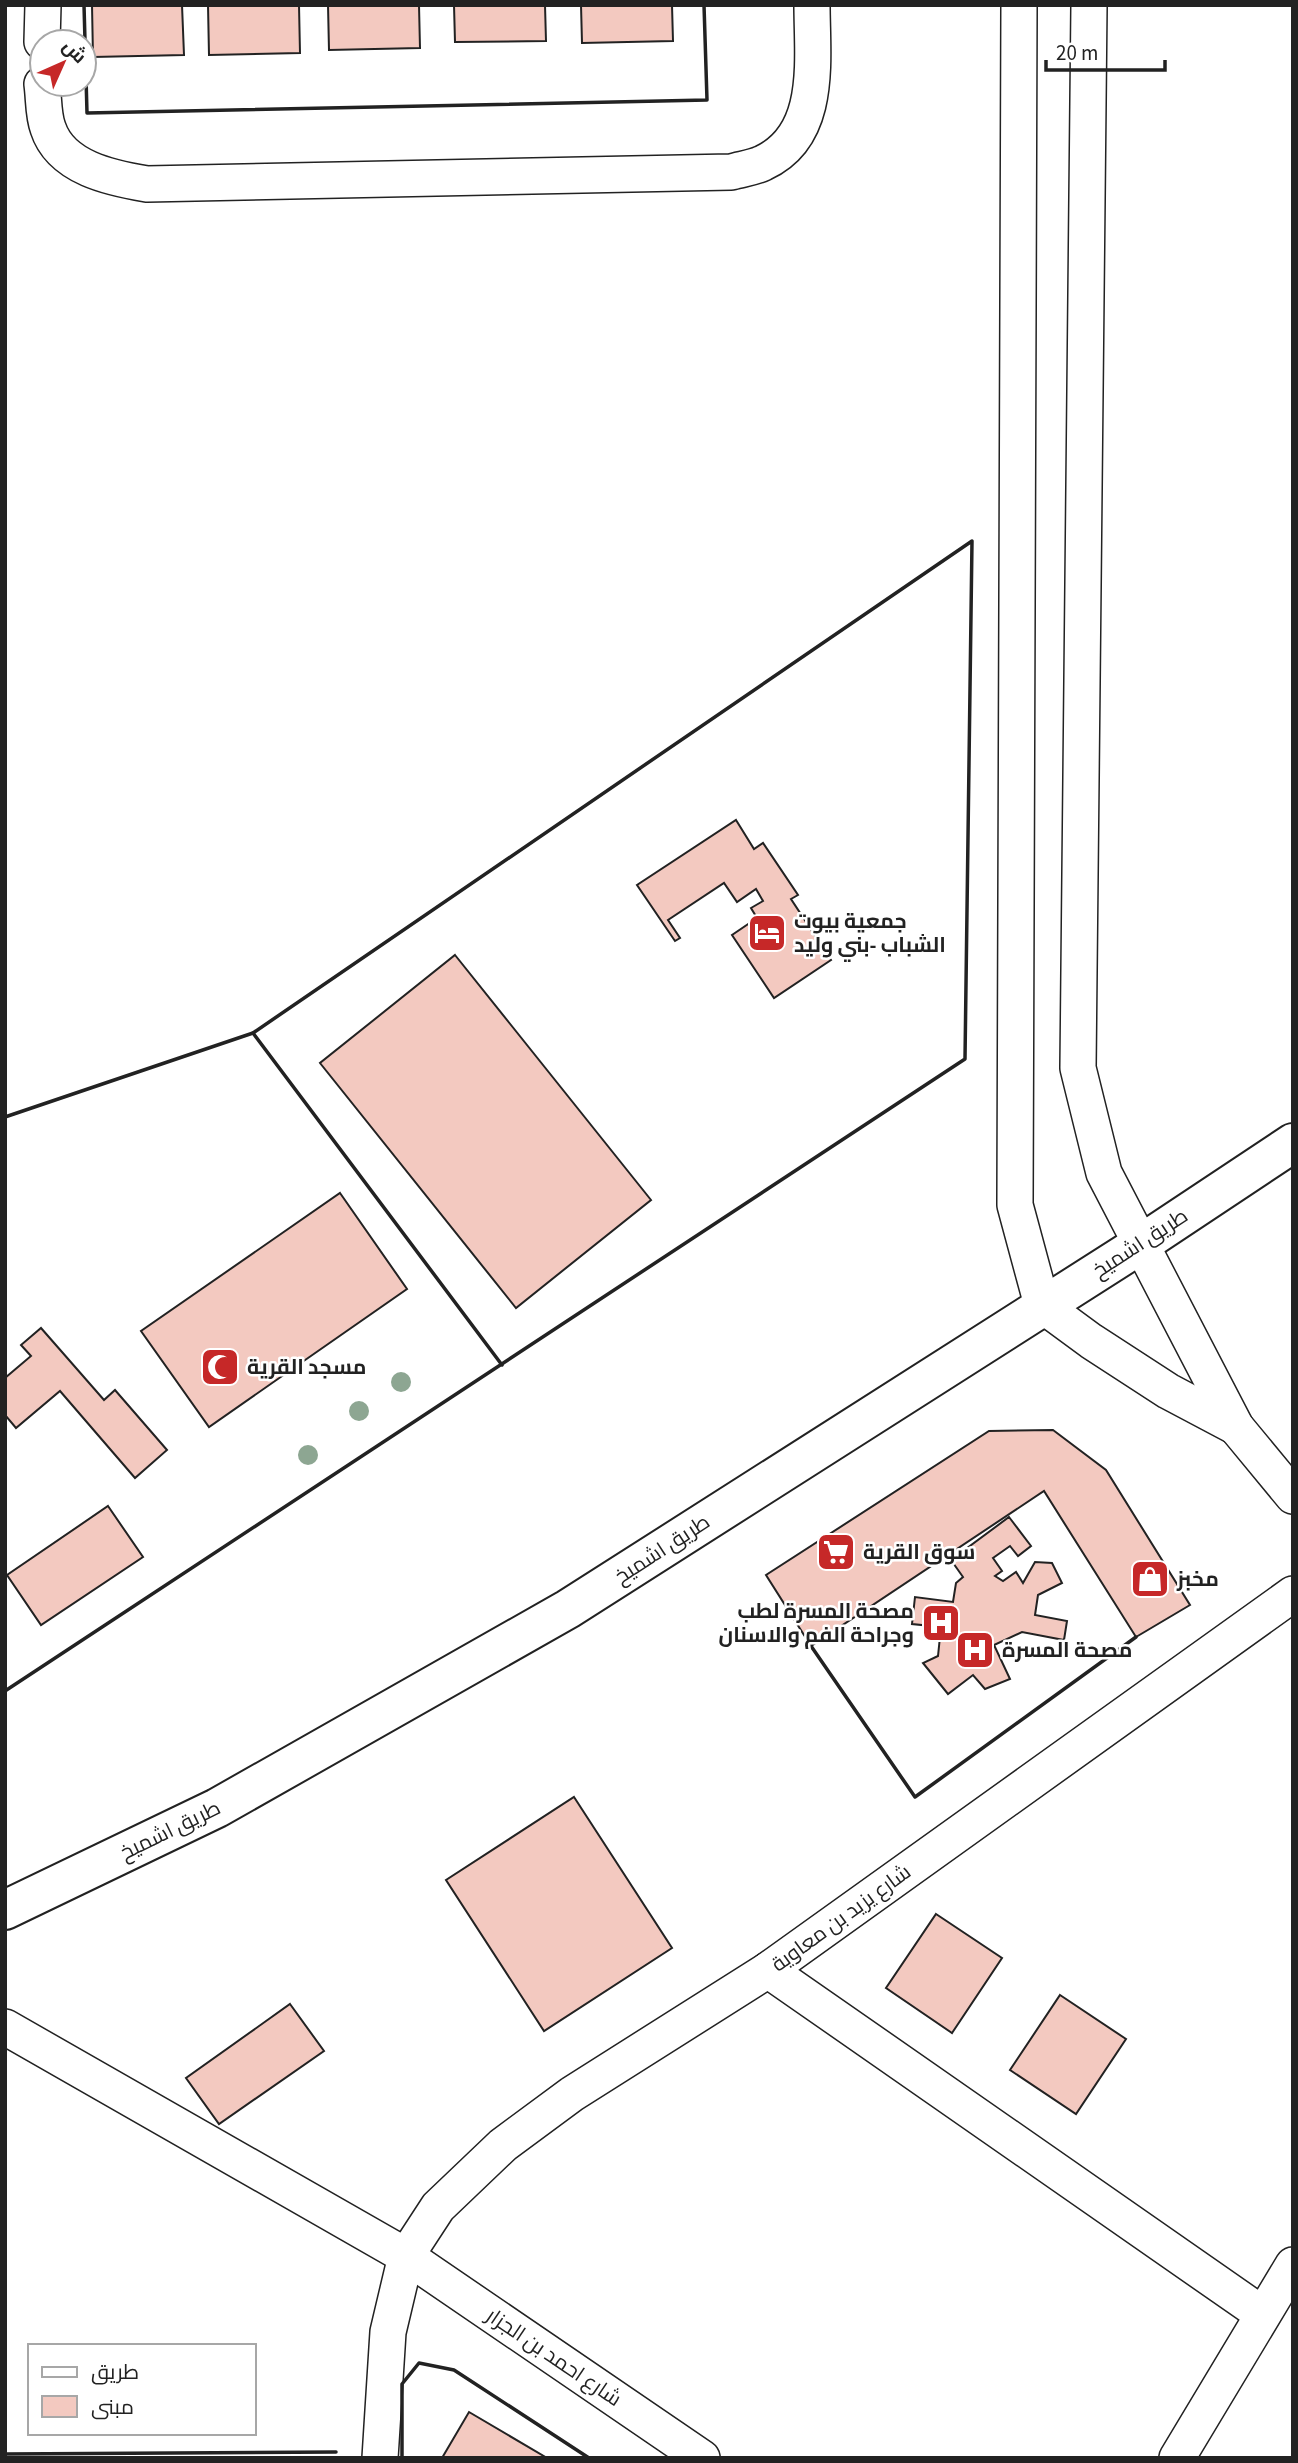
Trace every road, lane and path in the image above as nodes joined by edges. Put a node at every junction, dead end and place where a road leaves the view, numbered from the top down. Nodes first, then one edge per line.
1 (43, 5) edge
2 (812, 5) edge
3 (1019, 5) edge
4 (1089, 5) edge
5 (42, 28) edge
6 (44, 98) edge
7 (1293, 1143) edge
8 (1141, 1244) junction
9 (1042, 1305) junction
10 (1236, 1427) junction
11 (1293, 1496) edge
12 (1293, 1594) edge
13 (5, 1910) edge
14 (768, 1970) junction
15 (5, 2027) edge
16 (407, 2256) junction
17 (1293, 2265) edge
18 (1262, 2314) junction
19 (380, 2458) edge
20 (702, 2458) edge
21 (1177, 2458) edge

1 - 5 street
2 - 6 street
3 - 9 street
4 - 8 street
7 - 8 highway, طريق اشميخ
8 - 9 highway, طريق اشميخ
8 - 10 street
9 - 10 street
9 - 13 highway, طريق اشميخ
10 - 11 street
12 - 14 street, شارع يزيد بن معاوية
14 - 16 street, شارع يزيد بن معاوية
14 - 18 street
15 - 16 street, شارع احمد بن الجزار
16 - 19 street, شارع يزيد بن معاوية
16 - 20 street, شارع احمد بن الجزار
17 - 18 street
18 - 21 street

